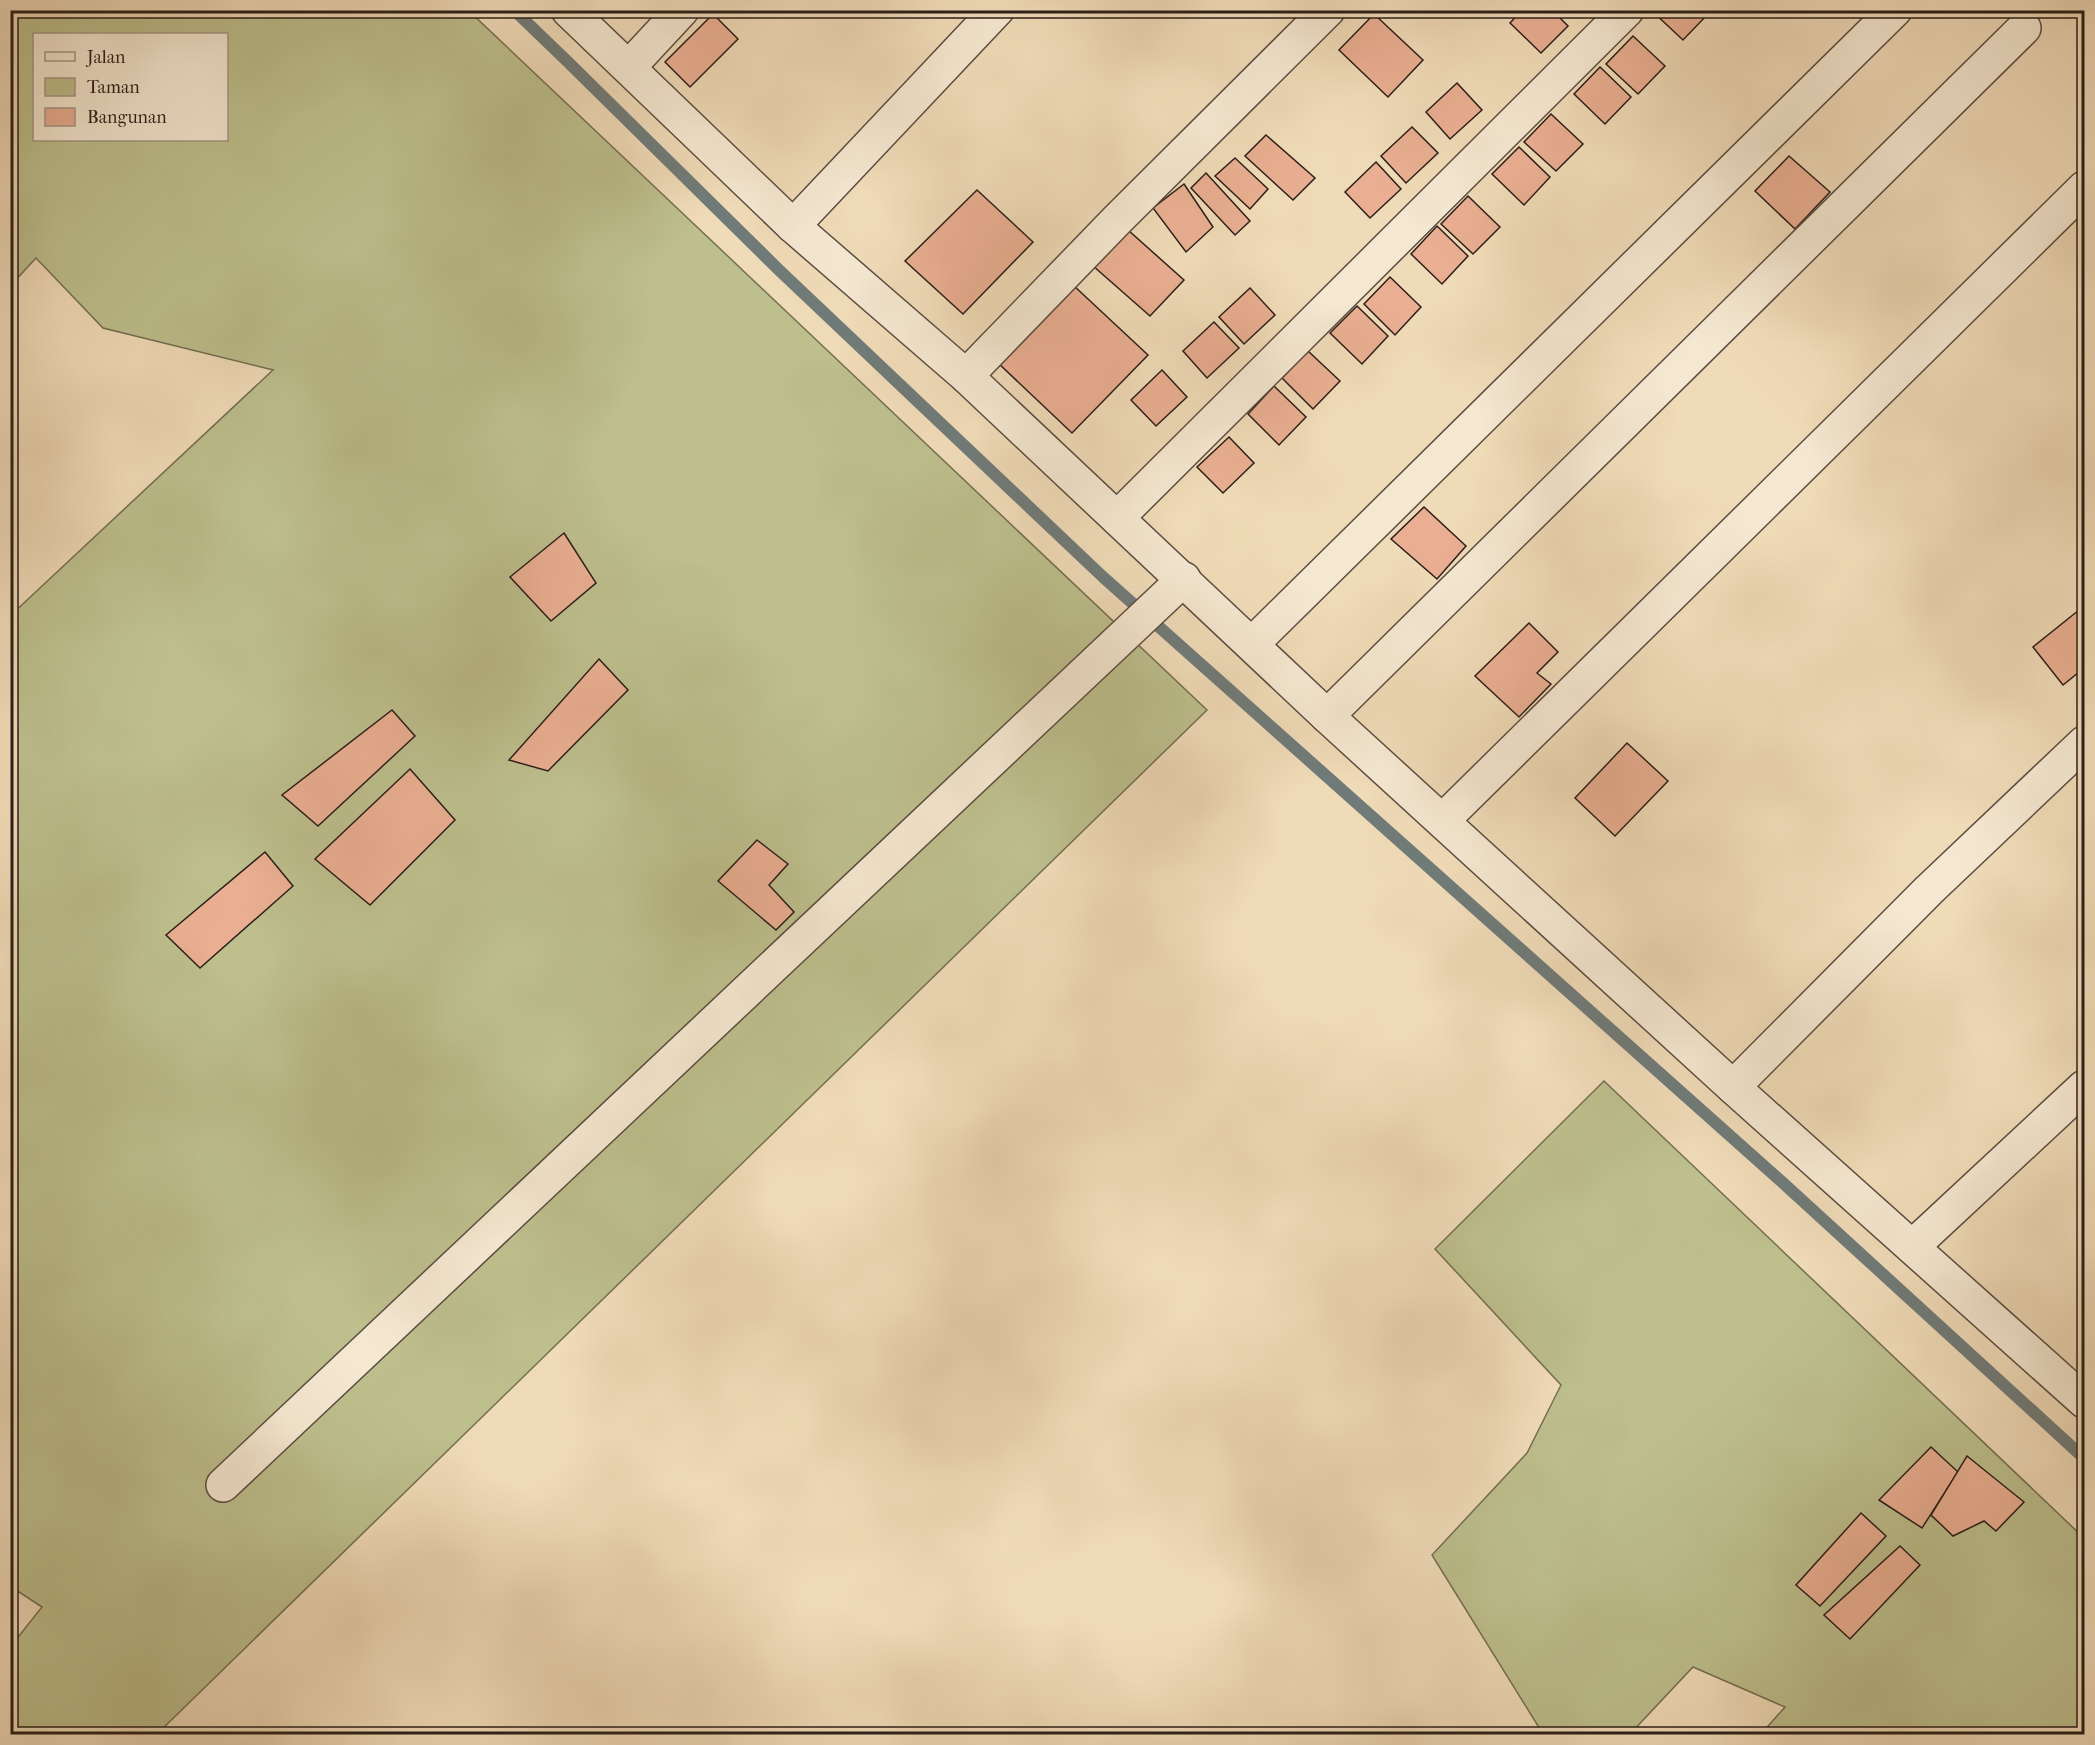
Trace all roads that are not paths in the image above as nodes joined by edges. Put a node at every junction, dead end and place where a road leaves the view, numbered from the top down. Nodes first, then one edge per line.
1 (568, 10) edge
2 (997, 10) edge
3 (1328, 10) edge
4 (1627, 10) edge
5 (1895, 10) edge
6 (676, 13) edge
7 (2024, 28) dead end
8 (629, 67) junction
9 (2085, 188) edge
10 (794, 226) junction
11 (966, 376) junction
12 (1117, 518) junction
13 (1174, 588) junction
14 (1252, 644) junction
15 (1327, 716) junction
16 (2085, 743) edge
17 (1443, 820) junction
18 (1733, 1087) junction
19 (2085, 1087) edge
20 (1912, 1247) junction
21 (2085, 1401) edge
22 (223, 1485) dead end

1 - 8 street
2 - 10 street
3 - 11 street
4 - 12 street
5 - 14 street
6 - 8 street
7 - 15 street
8 - 10 street
9 - 17 street
10 - 11 street
11 - 12 street
12 - 13 street
13 - 14 street
13 - 22 street
14 - 15 street
15 - 17 street
16 - 18 street
17 - 18 street
18 - 20 street
19 - 20 street
20 - 21 street

